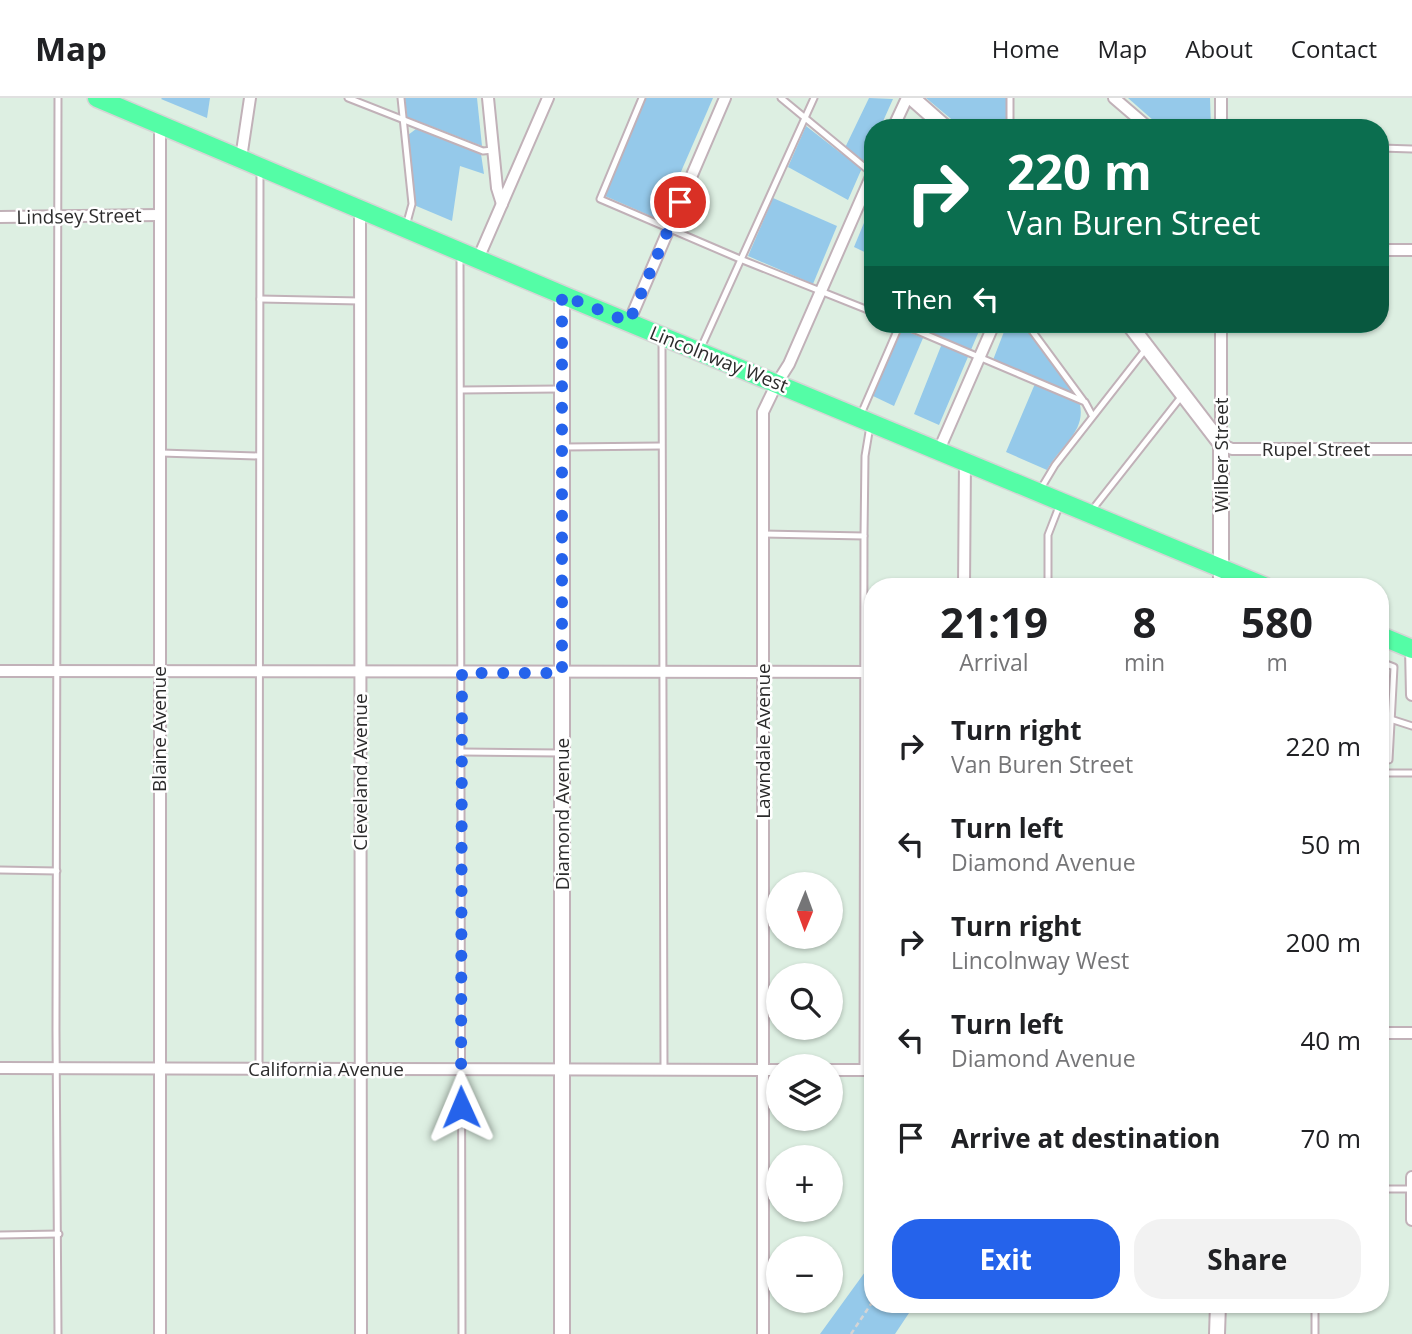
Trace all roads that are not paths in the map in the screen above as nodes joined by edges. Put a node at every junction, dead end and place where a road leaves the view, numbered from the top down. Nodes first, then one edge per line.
1 (58, 98) edge
2 (97, 98) edge
3 (250, 98) edge
4 (348, 98) edge
5 (401, 98) edge
6 (488, 98) edge
7 (548, 98) edge
8 (642, 98) edge
9 (725, 98) edge
10 (781, 98) edge
11 (814, 98) edge
12 (909, 98) edge
13 (1010, 98) edge
14 (1114, 98) edge
15 (1221, 98) edge
16 (898, 119) edge
17 (935, 119) edge
18 (1010, 119) edge
19 (1138, 119) edge
20 (1221, 119) edge
21 (403, 120) junction
22 (806, 120) junction
23 (160, 124) junction
24 (1389, 148) edge
25 (1412, 149) edge
26 (493, 150) junction
27 (242, 158) junction
28 (260, 166) junction
29 (864, 166) edge
30 (864, 194) edge
31 (502, 204) junction
32 (360, 211) junction
33 (159, 215) junction
34 (0, 217) edge
35 (58, 217) junction
36 (670, 228) junction
37 (405, 229) junction
38 (1389, 250) edge
39 (1412, 250) edge
40 (460, 252) junction
41 (478, 259) junction
42 (740, 259) junction
43 (821, 292) junction
44 (562, 295) junction
45 (260, 299) junction
46 (360, 301) junction
47 (864, 309) edge
48 (629, 322) junction
49 (898, 333) edge
50 (923, 333) edge
51 (990, 333) edge
52 (1034, 333) edge
53 (1136, 333) edge
54 (1221, 333) edge
55 (662, 336) junction
56 (1147, 347) junction
57 (700, 352) junction
58 (980, 356) junction
59 (777, 383) junction
60 (562, 389) junction
61 (461, 390) junction
62 (1183, 394) junction
63 (1085, 402) junction
64 (1092, 415) junction
65 (865, 419) junction
66 (1221, 444) junction
67 (662, 446) junction
68 (562, 447) junction
69 (1412, 449) edge
70 (939, 450) junction
71 (159, 453) junction
72 (259, 456) junction
73 (965, 461) junction
74 (1039, 492) junction
75 (1061, 501) junction
76 (1090, 513) junction
77 (764, 534) junction
78 (864, 536) junction
79 (1221, 577) edge
80 (865, 578) edge
81 (964, 578) edge
82 (1048, 578) edge
83 (1389, 639) edge
84 (1412, 649) edge
85 (1389, 666) edge
86 (0, 671) edge
87 (159, 671) junction
88 (58, 672) junction
89 (260, 672) junction
90 (360, 673) junction
91 (462, 673) junction
92 (562, 673) junction
93 (663, 673) junction
94 (763, 673) junction
95 (864, 673) edge
96 (1412, 695) edge
97 (1389, 720) edge
98 (1392, 721) junction
99 (1412, 726) edge
100 (462, 752) junction
101 (562, 753) junction
102 (1389, 760) dead end
103 (1389, 773) edge
104 (1412, 773) edge
105 (0, 870) edge
106 (57, 871) junction
107 (1389, 1033) edge
108 (1412, 1033) edge
109 (0, 1068) edge
110 (57, 1068) junction
111 (160, 1068) junction
112 (258, 1069) junction
113 (360, 1070) junction
114 (461, 1070) junction
115 (562, 1070) junction
116 (664, 1070) junction
117 (763, 1070) junction
118 (843, 1070) edge
119 (864, 1070) edge
120 (1412, 1177) edge
121 (1389, 1189) edge
122 (1412, 1189) edge
123 (1412, 1220) edge
124 (0, 1234) edge
125 (59, 1234) junction
126 (1218, 1313) edge
127 (1315, 1313) edge
128 (58, 1334) edge
129 (160, 1334) edge
130 (361, 1334) edge
131 (462, 1334) edge
132 (562, 1334) edge
133 (763, 1334) edge
134 (1217, 1334) edge
135 (1315, 1334) edge

1 - 35 lane
2 - 23 main road, Lincolnway West
3 - 27 street
4 - 21 lane
5 - 21 lane
6 - 26 street
7 - 31 street
8 - 36 lane
9 - 36 street
10 - 22 lane
11 - 22 lane
12 - 16 street
12 - 17 street
13 - 18 lane
14 - 19 street
15 - 20 street
21 - 26 lane
21 - 37 lane
22 - 29 lane
22 - 42 lane
23 - 27 main road, Lincolnway West
23 - 33 street, Blaine Avenue
24 - 25 lane
26 - 31 street
27 - 28 main road, Lincolnway West
28 - 32 main road, Lincolnway West
28 - 45 lane
30 - 43 street, Lawndale Avenue
31 - 41 street
32 - 37 main road, Lincolnway West
32 - 46 street, Cleveland Avenue
33 - 35 street, Lindsey Street
33 - 71 street, Blaine Avenue
34 - 35 street, Lindsey Street
35 - 88 lane
36 - 42 lane
36 - 48 street
37 - 40 main road, Lincolnway West
38 - 39 street
40 - 41 main road, Lincolnway West
40 - 61 lane
41 - 44 main road, Lincolnway West
42 - 43 lane
42 - 57 lane
43 - 47 lane
43 - 59 street, Lawndale Avenue
44 - 48 main road, Lincolnway West
44 - 60 street, Diamond Avenue
45 - 46 lane
45 - 72 lane
46 - 90 street, Cleveland Avenue
48 - 55 main road, Lincolnway West
49 - 65 lane
50 - 58 lane
51 - 58 street
52 - 63 lane
53 - 56 street
54 - 66 street, Wilber Street
55 - 57 main road, Lincolnway West
55 - 67 lane
56 - 62 street
56 - 64 lane
57 - 59 main road, Lincolnway West
58 - 63 lane
58 - 70 street
59 - 65 main road, Lincolnway West
59 - 77 street, Lawndale Avenue
60 - 61 lane
60 - 68 street, Diamond Avenue
61 - 91 lane
62 - 66 street
62 - 76 lane
63 - 64 lane
64 - 74 lane
65 - 70 main road, Lincolnway West
65 - 78 lane
66 - 69 street, Rupel Street
66 - 79 street, Wilber Street
67 - 68 lane
67 - 93 lane
68 - 92 street, Diamond Avenue
70 - 73 main road, Lincolnway West
71 - 72 lane
71 - 87 street, Blaine Avenue
72 - 89 lane
73 - 74 main road, Lincolnway West
73 - 81 street
74 - 75 main road, Lincolnway West
75 - 76 main road, Lincolnway West
75 - 82 lane
76 - 79 main road, Lincolnway West
77 - 78 lane
77 - 94 street, Lawndale Avenue
78 - 80 lane
83 - 84 main road
84 - 96 street
85 - 98 lane
86 - 88 street
87 - 88 street
87 - 89 street
87 - 111 street, Blaine Avenue
88 - 106 lane
89 - 90 street
89 - 112 lane
90 - 91 street
90 - 113 street, Cleveland Avenue
91 - 92 street
91 - 100 lane
92 - 93 street
92 - 101 street, Diamond Avenue
93 - 94 street
93 - 116 lane
94 - 95 street
94 - 117 street, Lawndale Avenue
97 - 98 lane
98 - 99 lane
98 - 102 lane
100 - 101 lane
100 - 114 lane
101 - 115 street, Diamond Avenue
103 - 104 lane
105 - 106 lane
106 - 110 lane
107 - 108 street
109 - 110 street, California Avenue
110 - 111 street, California Avenue
110 - 125 lane
111 - 112 street, California Avenue
111 - 129 street, Blaine Avenue
112 - 113 street, California Avenue
113 - 114 street, California Avenue
113 - 130 street, Cleveland Avenue
114 - 115 street, California Avenue
114 - 131 lane
115 - 116 street, California Avenue
115 - 132 street, Diamond Avenue
116 - 117 street, California Avenue
117 - 133 street, Lawndale Avenue
118 - 119 street
120 - 122 street
121 - 122 lane
122 - 123 street
124 - 125 lane
125 - 128 lane
126 - 134 street
127 - 135 lane

